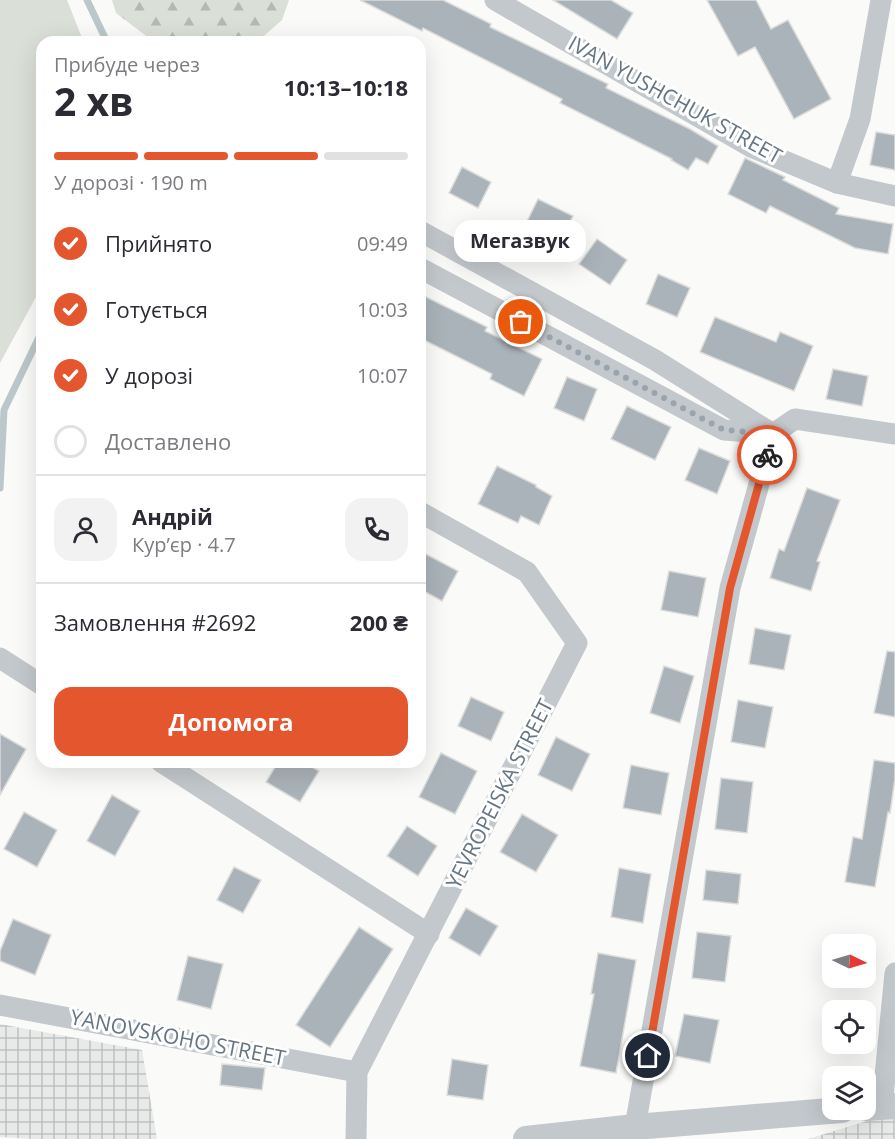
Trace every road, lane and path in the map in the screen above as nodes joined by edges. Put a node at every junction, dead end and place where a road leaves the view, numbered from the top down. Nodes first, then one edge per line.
1 (495, 0) edge
2 (881, 0) edge
3 (837, 183) junction
4 (895, 196) edge
5 (426, 234) edge
6 (426, 271) edge
7 (773, 434) junction
8 (895, 434) edge
9 (426, 515) edge
10 (0, 658) edge
11 (36, 681) edge
12 (170, 768) edge
13 (429, 934) junction
14 (895, 973) edge
15 (0, 1005) edge
16 (357, 1071) junction
17 (881, 1107) edge
18 (822, 1112) edge
19 (635, 1127) junction
20 (356, 1139) edge
21 (526, 1139) edge

1 - 3 street, IVAN YUSHCHUK STREET
2 - 3 street
3 - 4 street, IVAN YUSHCHUK STREET
5 - 7 street
6 - 7 street
7 - 8 street
7 - 19 street
9 - 13 street, YEVROPEISKA STREET
10 - 11 street
12 - 13 street
13 - 16 street, YEVROPEISKA STREET
14 - 17 street
15 - 16 street, YANOVSKOHO STREET
16 - 20 street, YEVROPEISKA STREET
18 - 19 street
19 - 21 street

